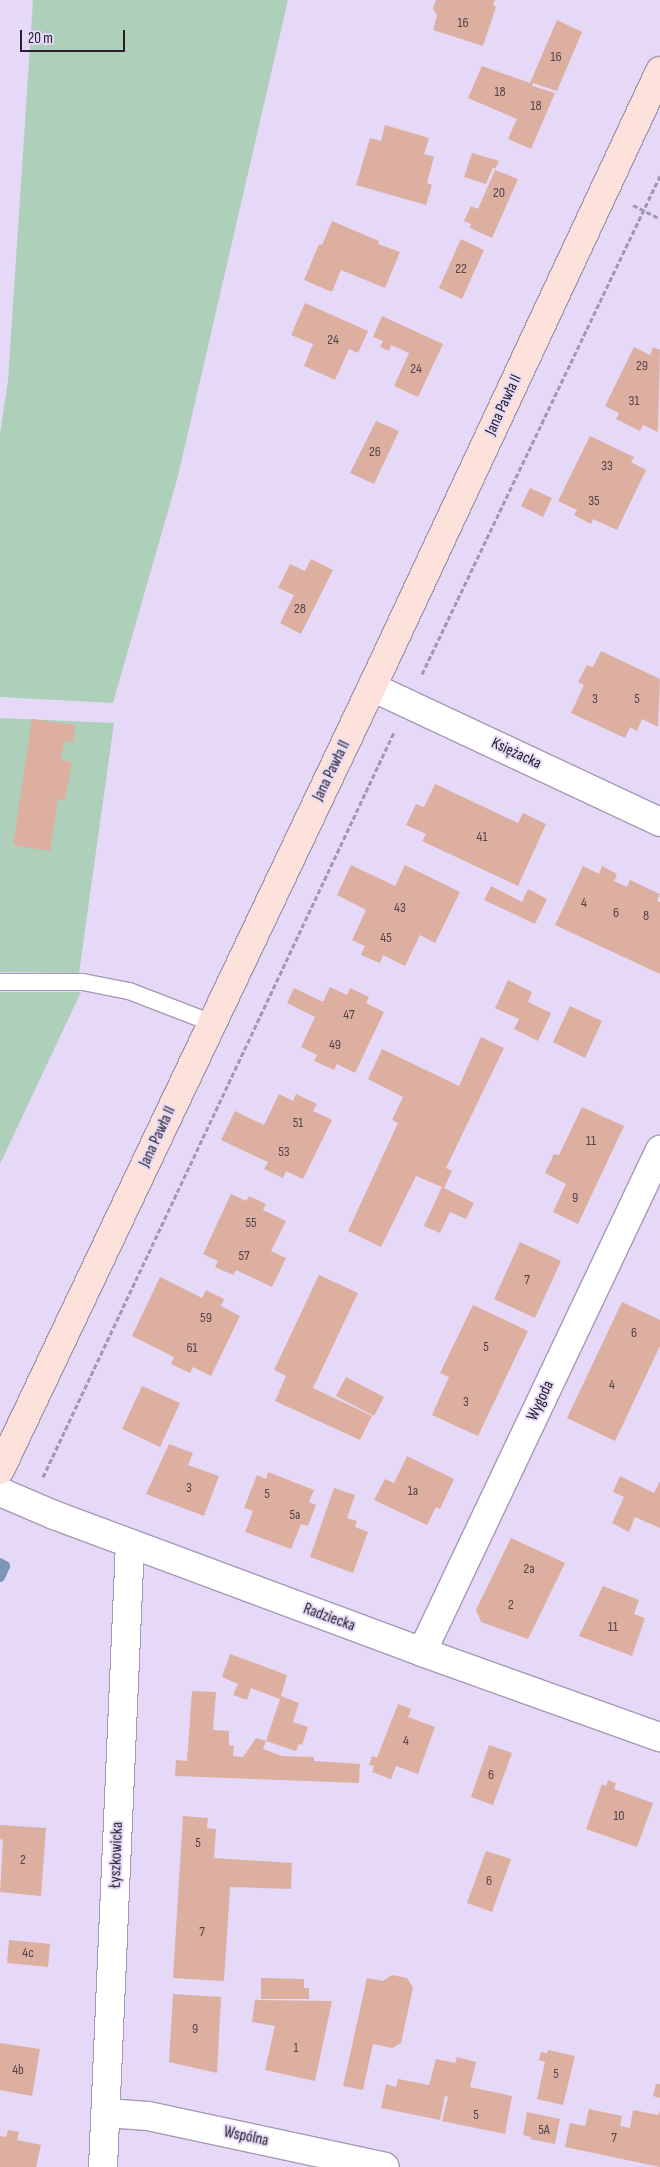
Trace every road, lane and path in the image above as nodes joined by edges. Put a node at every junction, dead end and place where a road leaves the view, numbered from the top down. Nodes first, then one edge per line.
1 (660, 71) edge
2 (660, 176) edge
3 (372, 687) junction
4 (408, 703) junction
5 (660, 822) edge
6 (0, 982) edge
7 (212, 1023) junction
8 (660, 1150) edge
9 (0, 1470) edge
10 (0, 1492) edge
11 (30, 1505) junction
12 (130, 1544) junction
13 (422, 1652) junction
14 (660, 1737) edge
15 (106, 2113) junction
16 (103, 2167) edge
17 (385, 2167) edge

1 - 3 street, Jana Pawła II
2 - 4 path
3 - 4 street, Księżacka
3 - 7 street, Jana Pawła II
4 - 5 street, Księżacka
4 - 11 path
6 - 7 lane
7 - 9 street, Jana Pawła II
8 - 13 street, Wygoda
10 - 11 street, Radziecka
11 - 12 street, Radziecka
12 - 13 street, Radziecka
12 - 15 street, Łyszkowicka
13 - 14 street, Radziecka
15 - 16 street, Łyszkowicka
15 - 17 street, Wspólna

